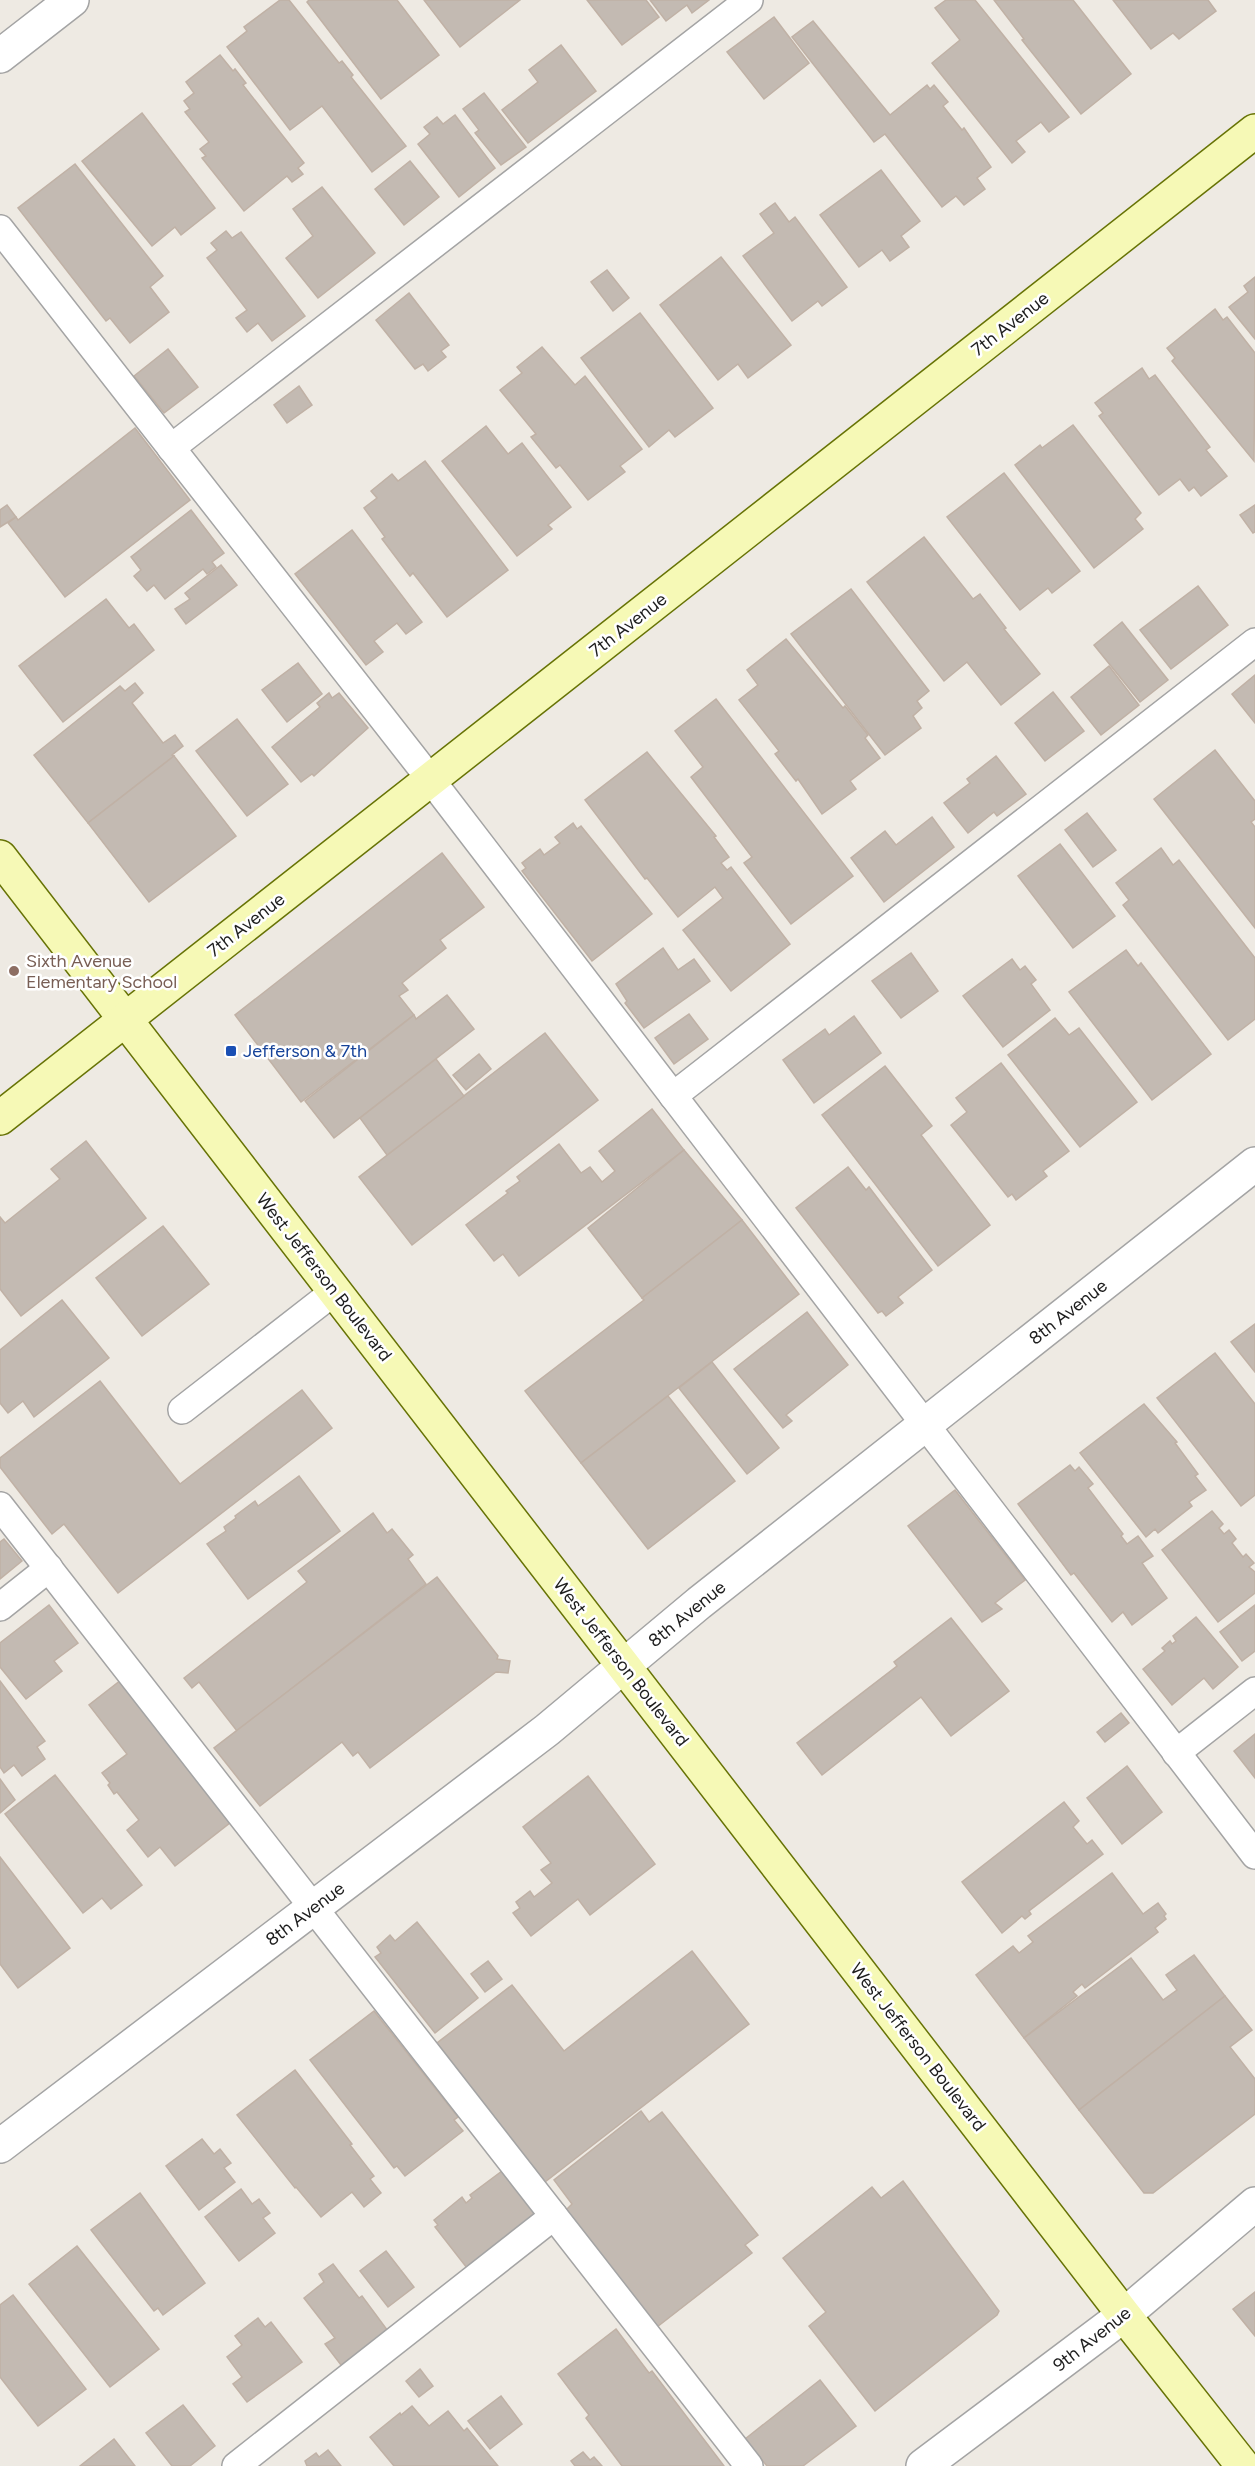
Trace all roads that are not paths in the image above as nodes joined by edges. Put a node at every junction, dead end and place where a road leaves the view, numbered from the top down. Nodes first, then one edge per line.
1 (72, 0) edge
2 (749, 0) edge
3 (0, 56) edge
4 (1255, 131) edge
5 (0, 230) edge
6 (171, 448) junction
7 (1255, 642) edge
8 (431, 780) junction
9 (0, 857) edge
10 (123, 1019) junction
11 (673, 1096) junction
12 (0, 1118) edge
13 (1255, 1164) edge
14 (335, 1291) junction
15 (182, 1410) dead end
16 (925, 1424) junction
17 (0, 1506) edge
18 (49, 1568) junction
19 (0, 1607) edge
20 (624, 1666) junction
21 (1255, 1691) edge
22 (1176, 1753) junction
23 (1255, 1855) edge
24 (313, 1908) junction
25 (0, 2146) edge
26 (1255, 2204) edge
27 (554, 2216) junction
28 (1124, 2315) junction
29 (236, 2466) edge
30 (749, 2466) edge
31 (923, 2466) edge
32 (1243, 2466) edge

1 - 3 street
2 - 6 lane
4 - 8 main road, 7th Avenue
5 - 6 lane
6 - 8 lane
7 - 11 lane
8 - 10 main road, 7th Avenue
8 - 11 lane
9 - 10 main road, West Jefferson Boulevard
10 - 12 main road, 7th Avenue
10 - 14 main road, West Jefferson Boulevard
11 - 16 lane
13 - 16 street, 8th Avenue
14 - 15 lane
14 - 20 main road, West Jefferson Boulevard
16 - 20 street, 8th Avenue
16 - 22 lane
17 - 18 lane
18 - 19 lane
18 - 24 lane
20 - 24 street, 8th Avenue
20 - 28 main road, West Jefferson Boulevard
21 - 22 lane
22 - 23 lane
24 - 25 street, 8th Avenue
24 - 27 lane
26 - 28 street, 9th Avenue
27 - 29 lane
27 - 30 lane
28 - 31 street, 9th Avenue
28 - 32 main road, West Jefferson Boulevard

